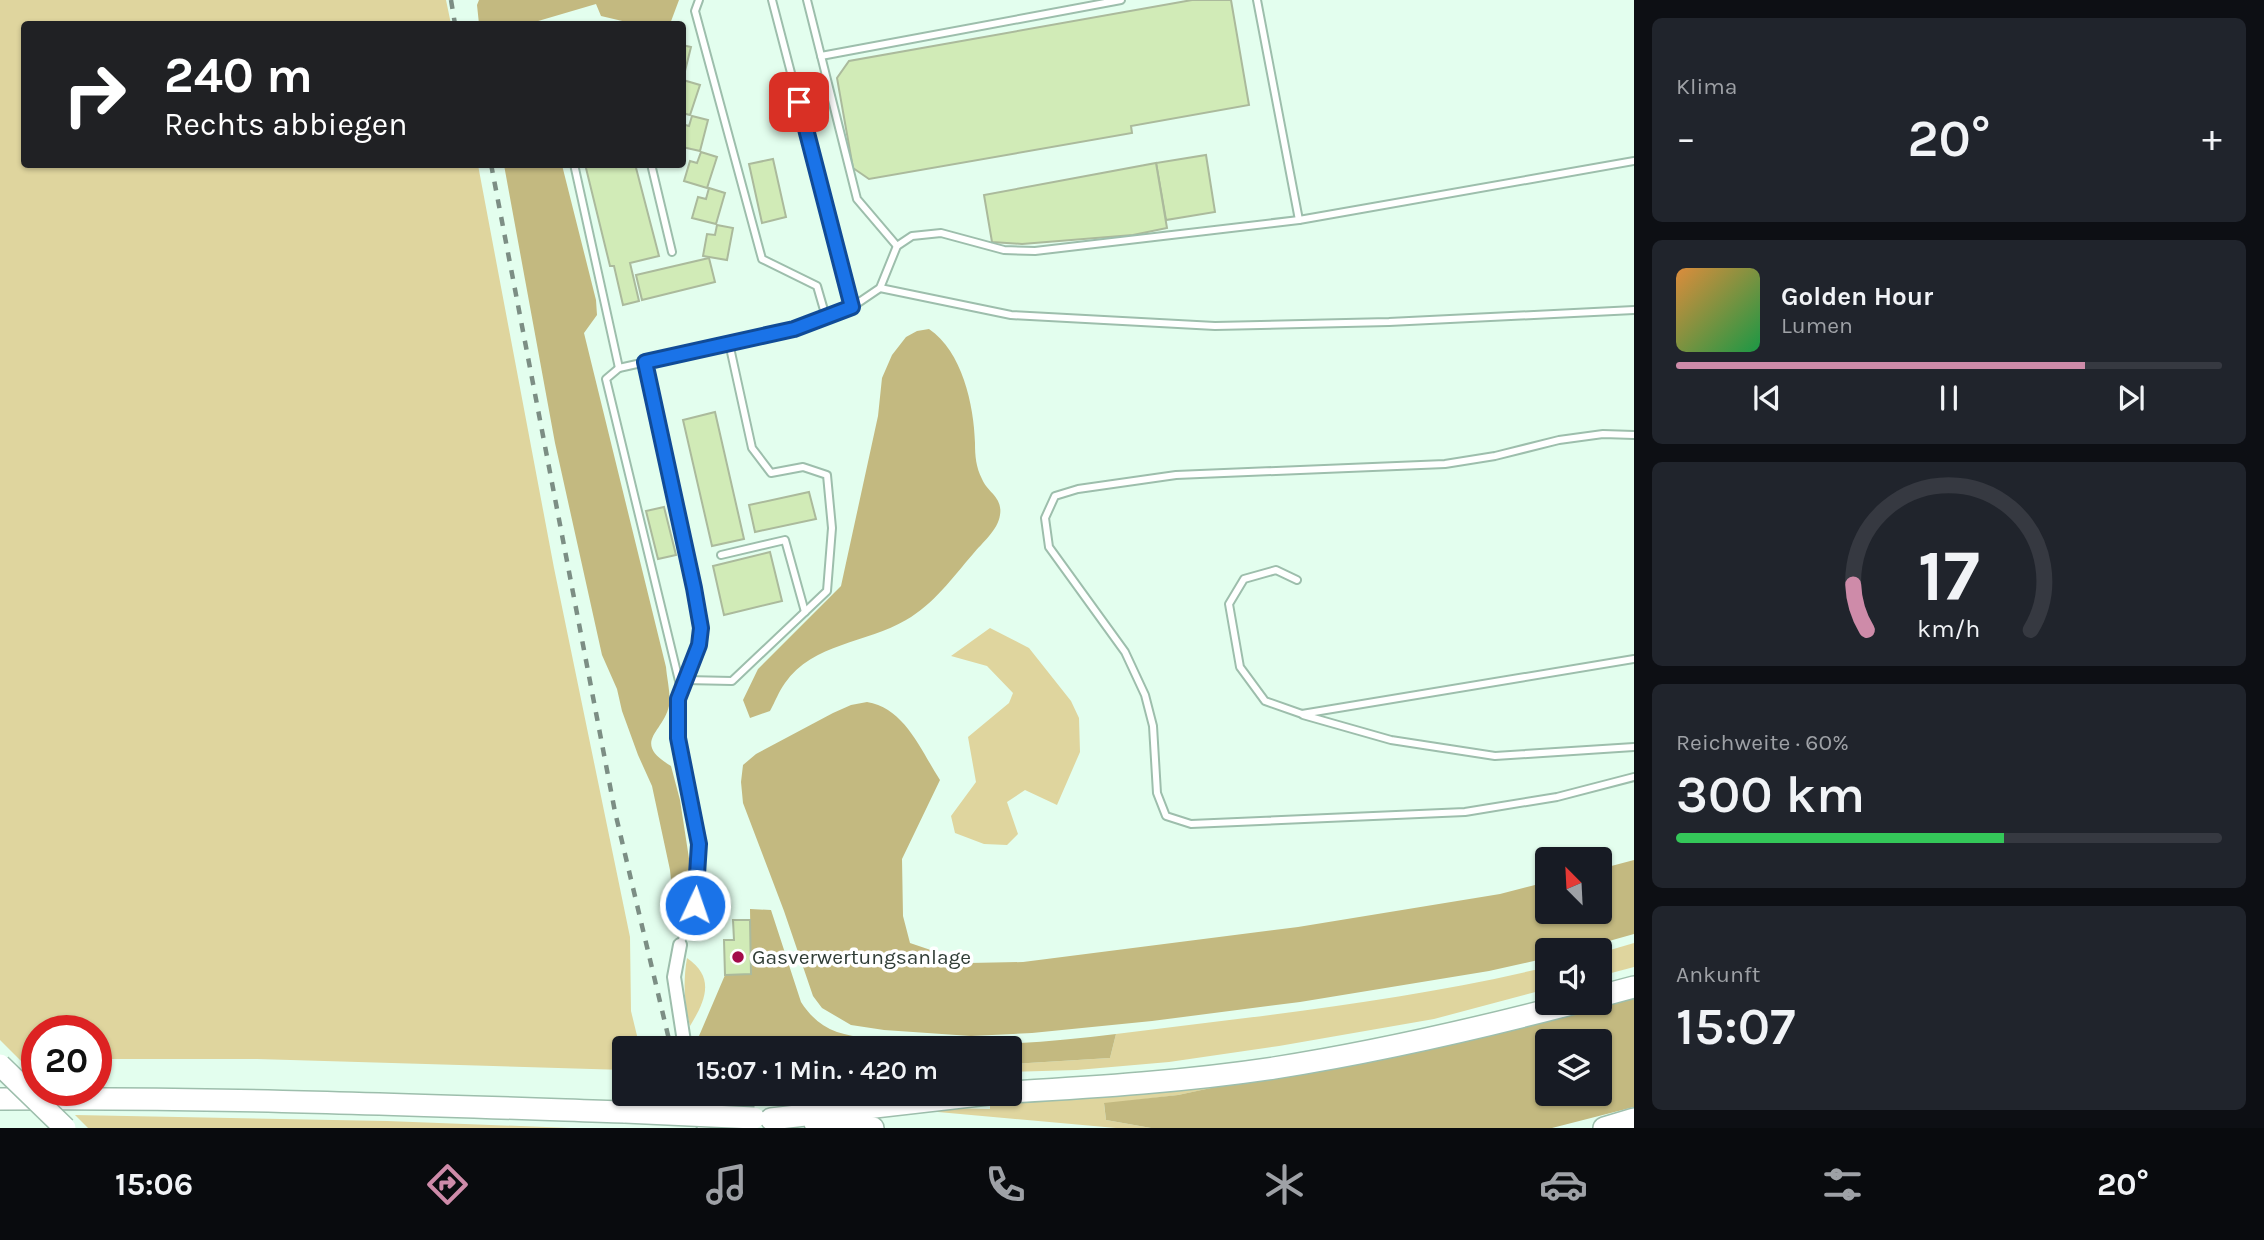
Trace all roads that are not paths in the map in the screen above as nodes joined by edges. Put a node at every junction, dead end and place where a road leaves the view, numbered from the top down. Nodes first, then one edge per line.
1 (699, 0) edge
2 (772, 0) edge
3 (807, 0) edge
4 (1121, 0) edge
5 (1257, 0) edge
6 (821, 55) junction
7 (1634, 160) edge
8 (575, 168) edge
9 (652, 168) edge
10 (1299, 220) junction
11 (897, 246) junction
12 (672, 252) dead end
13 (880, 288) junction
14 (852, 307) junction
15 (1634, 310) edge
16 (826, 317) junction
17 (729, 343) junction
18 (645, 362) junction
19 (619, 368) junction
20 (1634, 435) edge
21 (721, 555) dead end
22 (1297, 580) dead end
23 (805, 612) junction
24 (1634, 659) edge
25 (685, 680) junction
26 (681, 689) junction
27 (1301, 714) junction
28 (1634, 747) edge
29 (1634, 777) edge
30 (680, 945) joint
31 (1634, 987) edge
32 (1612, 993) edge
33 (1535, 1013) edge
34 (683, 1036) edge
35 (0, 1065) edge
36 (1022, 1091) edge
37 (0, 1099) edge
38 (699, 1106) edge
39 (880, 1106) edge
40 (762, 1119) junction
41 (1634, 1119) edge
42 (65, 1128) edge
43 (705, 1128) edge
44 (873, 1128) edge
45 (1604, 1128) edge

1 - 16 lane
2 - 14 lane
3 - 6 lane
4 - 6 lane
5 - 10 lane
6 - 11 lane
7 - 10 lane
8 - 19 lane
9 - 12 lane
10 - 11 lane
11 - 13 lane
13 - 14 lane
13 - 15 lane
14 - 16 lane
16 - 17 lane
17 - 18 lane
17 - 23 lane
18 - 19 lane
18 - 25 lane
19 - 26 lane
20 - 29 lane
21 - 23 lane
22 - 27 lane
23 - 25 lane
24 - 27 lane
25 - 26 lane
26 - 30 lane
27 - 28 lane
30 - 34 street
31 - 32 highway
33 - 36 highway
35 - 42 highway, bridge
37 - 40 highway, bridge
38 - 43 street
39 - 40 highway
40 - 44 highway
41 - 45 highway

